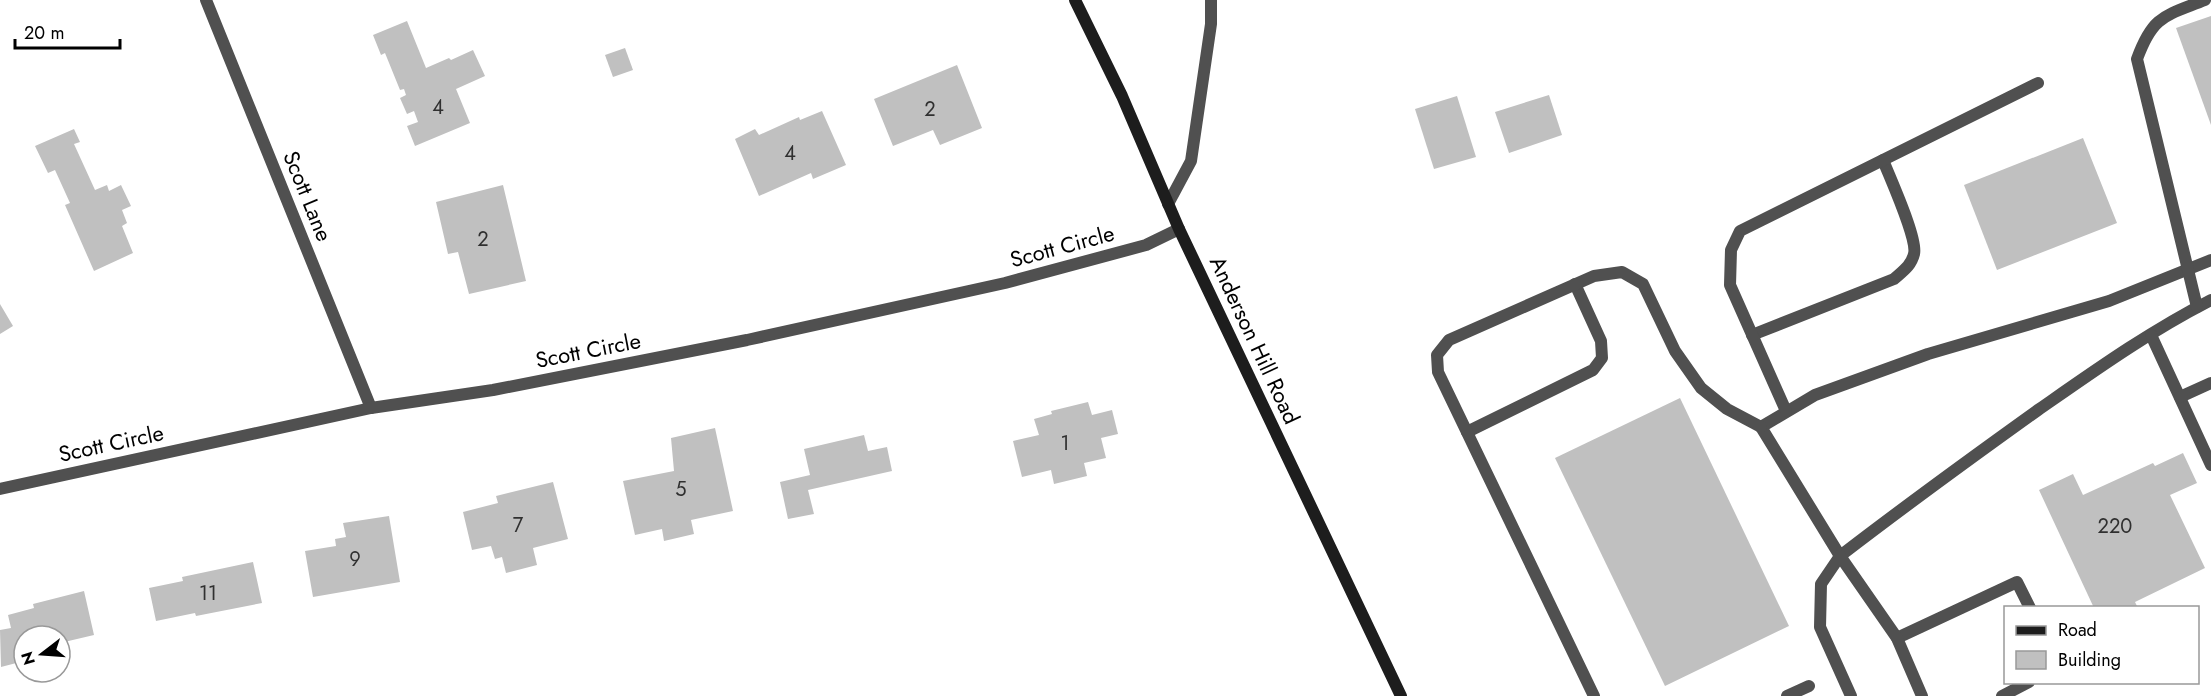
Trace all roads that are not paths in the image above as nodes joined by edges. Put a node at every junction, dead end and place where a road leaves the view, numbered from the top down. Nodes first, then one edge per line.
1 (206, 0) edge
2 (1075, 0) edge
3 (1211, 0) edge
4 (2205, 0) edge
5 (2038, 83) dead end
6 (1883, 160) junction
7 (1168, 204) junction
8 (1179, 229) junction
9 (2211, 260) edge
10 (2189, 269) junction
11 (1575, 284) junction
12 (2211, 300) edge
13 (2197, 308) junction
14 (1752, 334) junction
15 (2151, 335) junction
16 (2211, 383) edge
17 (2180, 398) junction
18 (371, 408) junction
19 (1786, 411) junction
20 (1761, 427) junction
21 (1467, 432) junction
22 (2211, 465) edge
23 (0, 489) edge
24 (1840, 555) junction
25 (2029, 606) edge
26 (1897, 638) junction
27 (2025, 684) edge
28 (1809, 686) dead end
29 (1401, 696) edge
30 (1594, 696) edge
31 (1787, 696) edge
32 (1851, 696) edge
33 (1922, 696) edge
34 (2002, 696) edge

1 - 18 street, Scott Lane
2 - 7 main road, Anderson Hill Road
3 - 7 street
4 - 10 street
5 - 6 street
6 - 14 street
6 - 14 street
7 - 8 main road, Anderson Hill Road
8 - 18 street, Scott Circle
8 - 29 main road, Anderson Hill Road
9 - 10 street
10 - 13 street
10 - 19 street
11 - 20 street
11 - 21 street
11 - 21 street
12 - 13 street
13 - 15 street
14 - 19 street
15 - 17 street
15 - 24 street
16 - 17 street
17 - 22 street
18 - 23 street, Scott Circle
19 - 20 street
20 - 24 street
21 - 30 street
24 - 26 street
24 - 32 street
25 - 26 street
26 - 33 street
27 - 34 street
28 - 31 street

